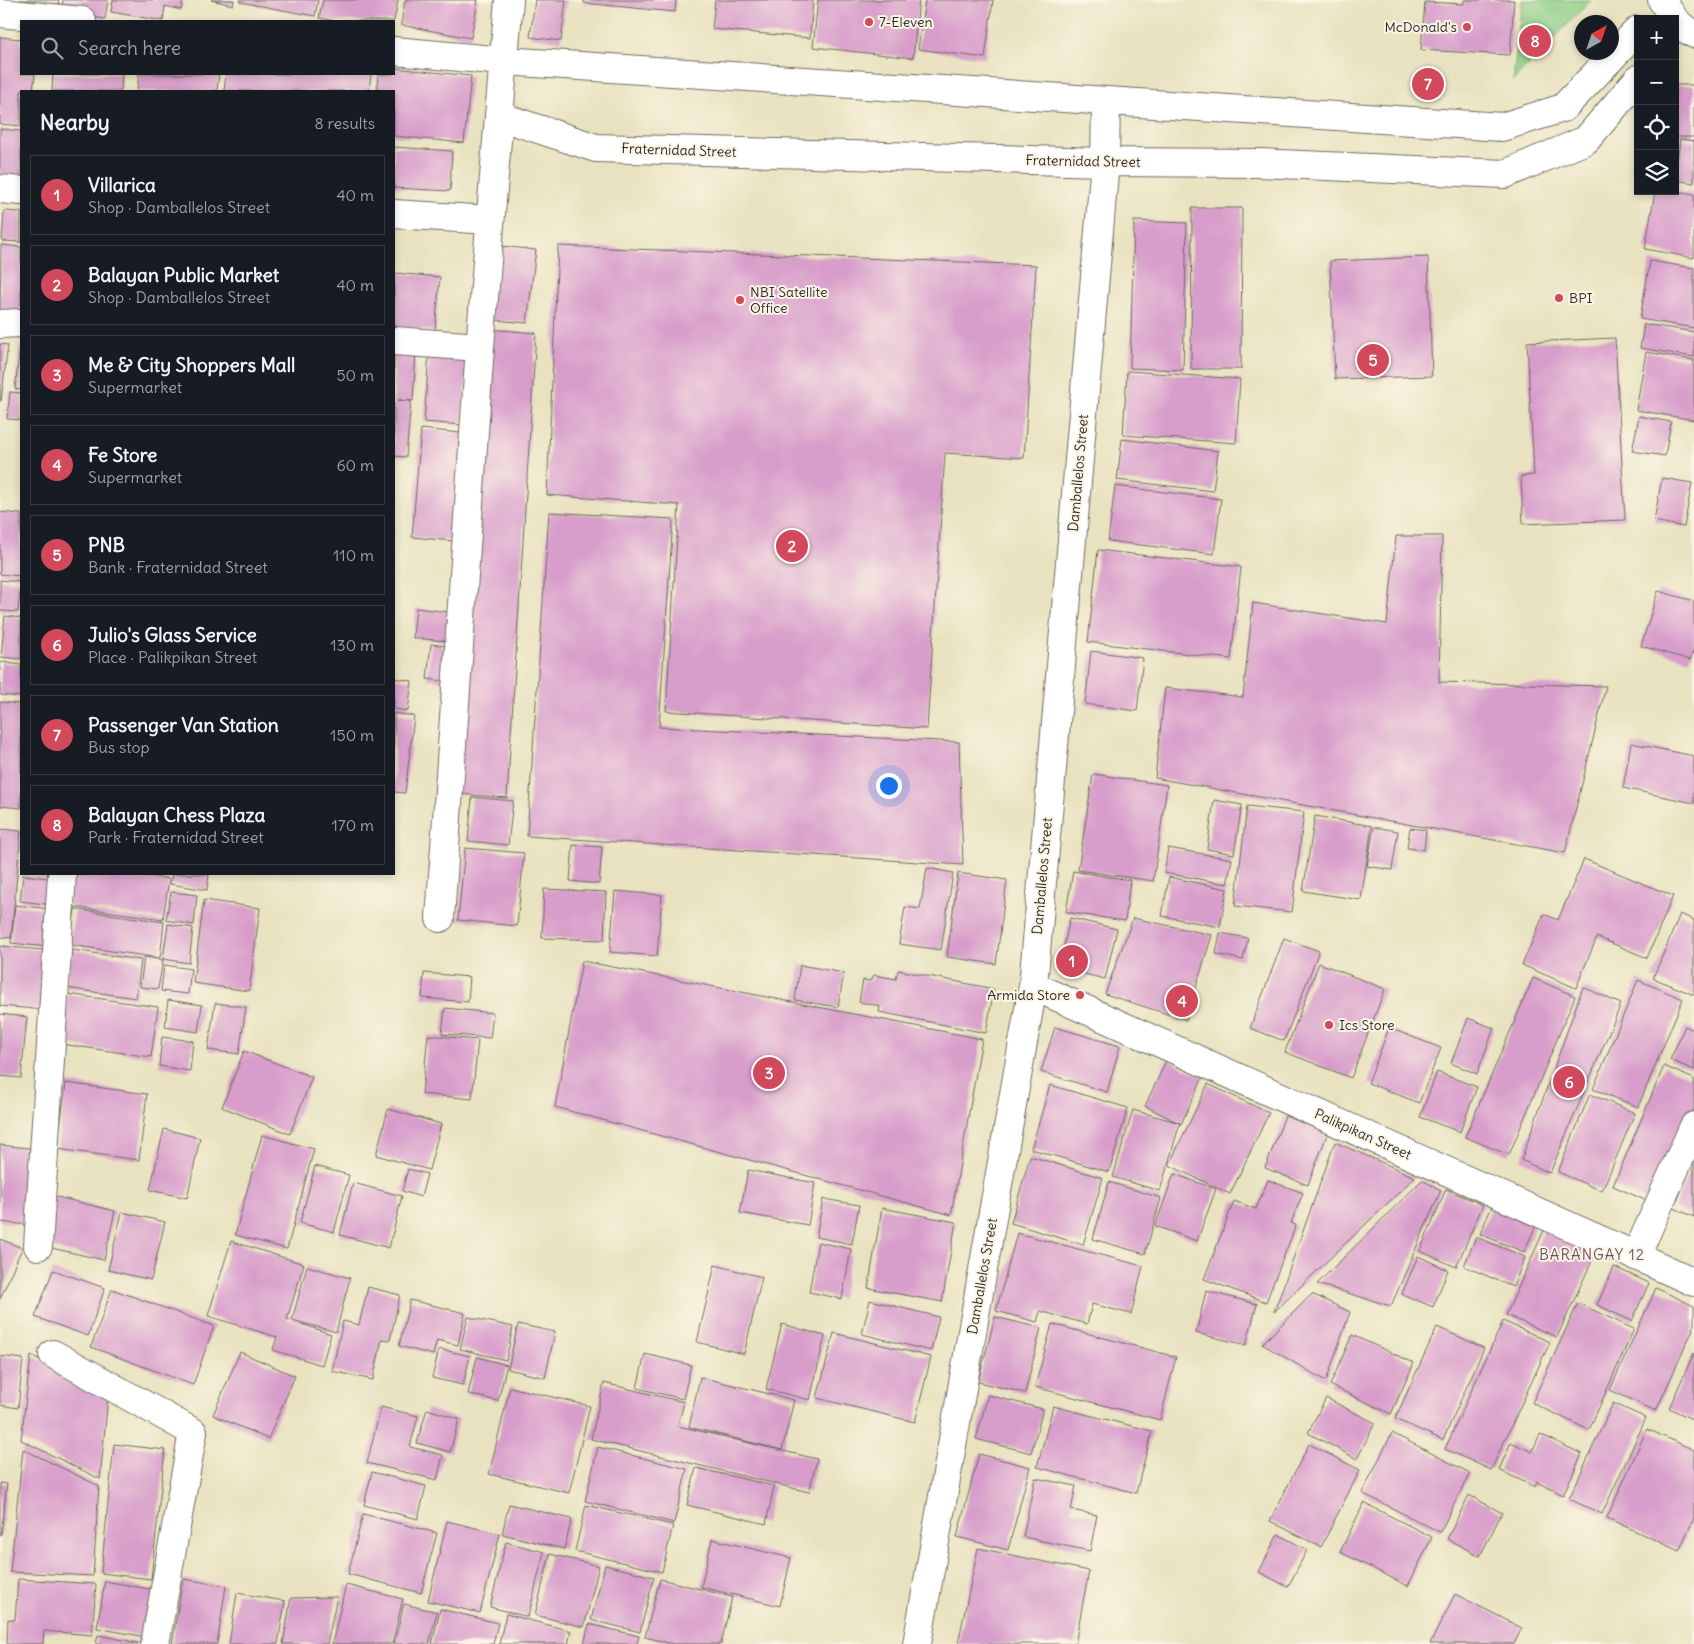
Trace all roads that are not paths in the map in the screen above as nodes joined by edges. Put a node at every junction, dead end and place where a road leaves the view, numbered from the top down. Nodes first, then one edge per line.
1 (509, 0) edge
2 (0, 14) edge
3 (70, 20) edge
4 (1634, 34) edge
5 (395, 51) edge
6 (504, 61) junction
7 (1634, 84) edge
8 (1106, 101) junction
9 (499, 116) junction
10 (1104, 162) junction
11 (0, 189) edge
12 (20, 191) edge
13 (395, 214) edge
14 (490, 220) junction
15 (20, 323) edge
16 (0, 324) edge
17 (395, 342) edge
18 (480, 347) junction
19 (62, 875) edge
20 (440, 918) dead end
21 (1033, 986) junction
22 (1694, 1126) edge
23 (38, 1246) dead end
24 (1636, 1256) junction
25 (1694, 1282) edge
26 (53, 1354) dead end
27 (156, 1644) edge
28 (917, 1644) edge

1 - 6 street
2 - 3 street
4 - 8 street
5 - 6 street
6 - 8 street
6 - 9 street
7 - 10 street, Fraternidad Street
8 - 10 street, Damballelos Street
9 - 10 street, Fraternidad Street
9 - 14 street
10 - 21 street, Damballelos Street
11 - 12 street
13 - 14 street
14 - 18 street
15 - 16 street
17 - 18 street
18 - 20 street
19 - 23 street
21 - 24 street, Palikpikan Street
21 - 28 street, Damballelos Street
22 - 24 street
24 - 25 street, Palikpikan Street
26 - 27 street

